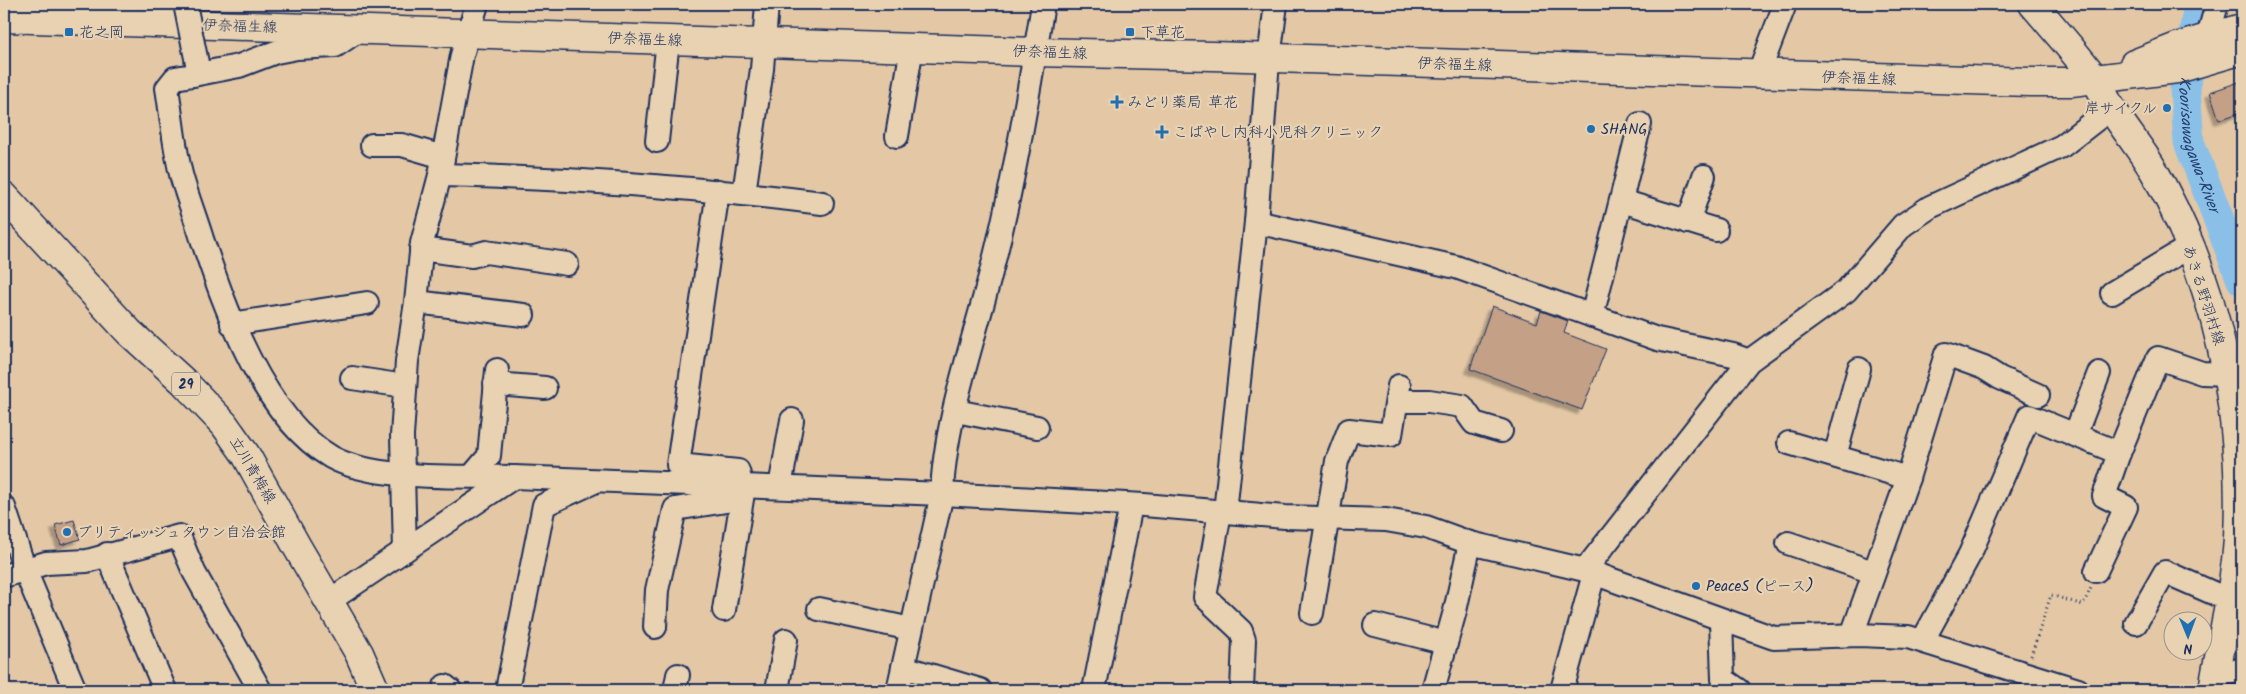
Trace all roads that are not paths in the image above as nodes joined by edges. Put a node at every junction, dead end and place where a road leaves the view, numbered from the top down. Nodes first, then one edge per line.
1 (185, 4) edge
2 (477, 4) edge
3 (767, 4) edge
4 (1043, 4) edge
5 (1276, 4) edge
6 (1785, 4) edge
7 (2033, 4) edge
8 (2217, 4) edge
9 (4, 18) edge
10 (2242, 28) edge
11 (359, 30) junction
12 (468, 33) junction
13 (668, 40) junction
14 (764, 43) junction
15 (912, 47) junction
16 (2242, 50) edge
17 (1035, 52) junction
18 (2194, 53) junction
19 (1269, 58) junction
20 (195, 69) junction
21 (1758, 75) junction
22 (2096, 80) junction
23 (2111, 108) junction
24 (1640, 124) dead end
25 (897, 136) dead end
26 (657, 141) dead end
27 (372, 145) dead end
28 (441, 166) junction
29 (1704, 176) dead end
30 (718, 190) junction
31 (744, 193) junction
32 (4, 196) edge
33 (1622, 201) junction
34 (822, 203) dead end
35 (1256, 222) junction
36 (1688, 222) junction
37 (1716, 230) dead end
38 (2189, 247) junction
39 (421, 248) junction
40 (567, 264) dead end
41 (2112, 293) dead end
42 (416, 302) junction
43 (367, 303) dead end
44 (523, 315) dead end
45 (1592, 316) junction
46 (232, 324) junction
47 (1748, 361) junction
48 (1859, 369) dead end
49 (2099, 372) dead end
50 (2227, 374) junction
51 (352, 378) dead end
52 (405, 386) junction
53 (545, 388) dead end
54 (956, 411) junction
55 (2029, 416) junction
56 (792, 420) dead end
57 (1037, 427) dead end
58 (1501, 431) dead end
59 (2075, 435) junction
60 (1789, 443) dead end
61 (2119, 453) junction
62 (1835, 456) junction
63 (404, 474) junction
64 (472, 476) junction
65 (514, 477) junction
66 (1908, 478) junction
67 (598, 480) junction
68 (741, 486) junction
69 (780, 487) junction
70 (2240, 493) edge
71 (942, 494) junction
72 (1131, 505) junction
73 (4, 507) edge
74 (1223, 512) junction
75 (1329, 517) junction
76 (1470, 542) junction
77 (1788, 543) dead end
78 (405, 550) junction
79 (107, 554) junction
80 (2096, 571) road end
81 (1590, 572) junction
82 (1872, 572) junction
83 (14, 573) edge
84 (2230, 600) junction
85 (330, 601) junction
86 (819, 609) dead end
87 (724, 610) dead end
88 (1312, 613) dead end
89 (1721, 620) junction
90 (2136, 623) dead end
91 (656, 626) dead end
92 (1375, 626) dead end
93 (911, 629) junction
94 (1852, 635) junction
95 (786, 640) dead end
96 (1923, 640) junction
97 (1446, 643) junction
98 (903, 667) junction
99 (2224, 676) edge
100 (2048, 685) edge
101 (1727, 687) edge
102 (75, 690) edge
103 (165, 690) edge
104 (260, 690) edge
105 (375, 690) edge
106 (507, 690) edge
107 (777, 690) edge
108 (898, 690) edge
109 (980, 690) edge
110 (1094, 690) edge
111 (1242, 690) edge
112 (1433, 690) edge
113 (1562, 690) edge
114 (2078, 690) edge

1 - 20 street, bridge
2 - 12 street
3 - 14 street
4 - 17 street
5 - 19 street
6 - 21 street
7 - 22 main road, あきる野羽村線
8 - 18 street
9 - 11 main road, 伊奈福生線
10 - 18 main road, 伊奈福生線
11 - 12 main road, 伊奈福生線
11 - 20 street
12 - 13 main road, 伊奈福生線
12 - 28 street
13 - 14 main road, 伊奈福生線
13 - 26 street
14 - 15 main road, 伊奈福生線
14 - 31 street
15 - 17 main road, 伊奈福生線
15 - 25 street
16 - 18 main road, 伊奈福生線
17 - 19 main road, 伊奈福生線
17 - 54 street
18 - 22 main road, 伊奈福生線
19 - 21 main road, 伊奈福生線
19 - 35 street
20 - 46 street
21 - 22 main road, 伊奈福生線
22 - 23 main road, あきる野羽村線
23 - 38 main road, あきる野羽村線
23 - 47 street
24 - 33 street
27 - 28 street
28 - 30 street
28 - 39 street
29 - 36 street
30 - 31 street
30 - 68 street
31 - 34 street
32 - 85 main road, 立川青梅線 / 29
33 - 36 street
33 - 45 street
35 - 45 street
35 - 74 street
36 - 37 street
38 - 41 street
38 - 50 main road, あきる野羽村線
39 - 40 street
39 - 42 street
42 - 44 street
42 - 52 street
43 - 46 street
45 - 47 street
46 - 63 street
47 - 81 street
48 - 62 street
49 - 59 street
50 - 61 street
50 - 70 main road, あきる野羽村線
51 - 52 street
52 - 63 street
53 - 64 street
54 - 57 street
54 - 71 street
55 - 59 street
55 - 66 street
55 - 96 street
56 - 69 street
58 - 75 street
59 - 61 street
60 - 62 street
61 - 80 street
62 - 66 street
63 - 64 street
63 - 78 street
64 - 65 street
65 - 67 street
65 - 78 street
66 - 82 street
67 - 68 street
67 - 106 street
68 - 69 street
68 - 87 street
68 - 91 street
69 - 71 street
70 - 84 main road, あきる野羽村線
71 - 72 street
71 - 93 street
72 - 74 street
72 - 110 street
73 - 83 street
74 - 75 street
74 - 111 street
75 - 76 street
75 - 88 street
76 - 81 street
76 - 97 street
77 - 82 street
78 - 85 street
79 - 83 street
79 - 103 street
79 - 104 street
81 - 89 street
81 - 113 street
82 - 94 street
83 - 102 street
84 - 90 street
84 - 99 main road, あきる野羽村線
85 - 105 main road, 立川青梅線 / 29
86 - 93 street
89 - 94 street
89 - 101 street
92 - 97 street
93 - 98 street
94 - 96 street
95 - 107 street
96 - 100 street
97 - 112 street
98 - 108 street
98 - 109 street
100 - 114 street

